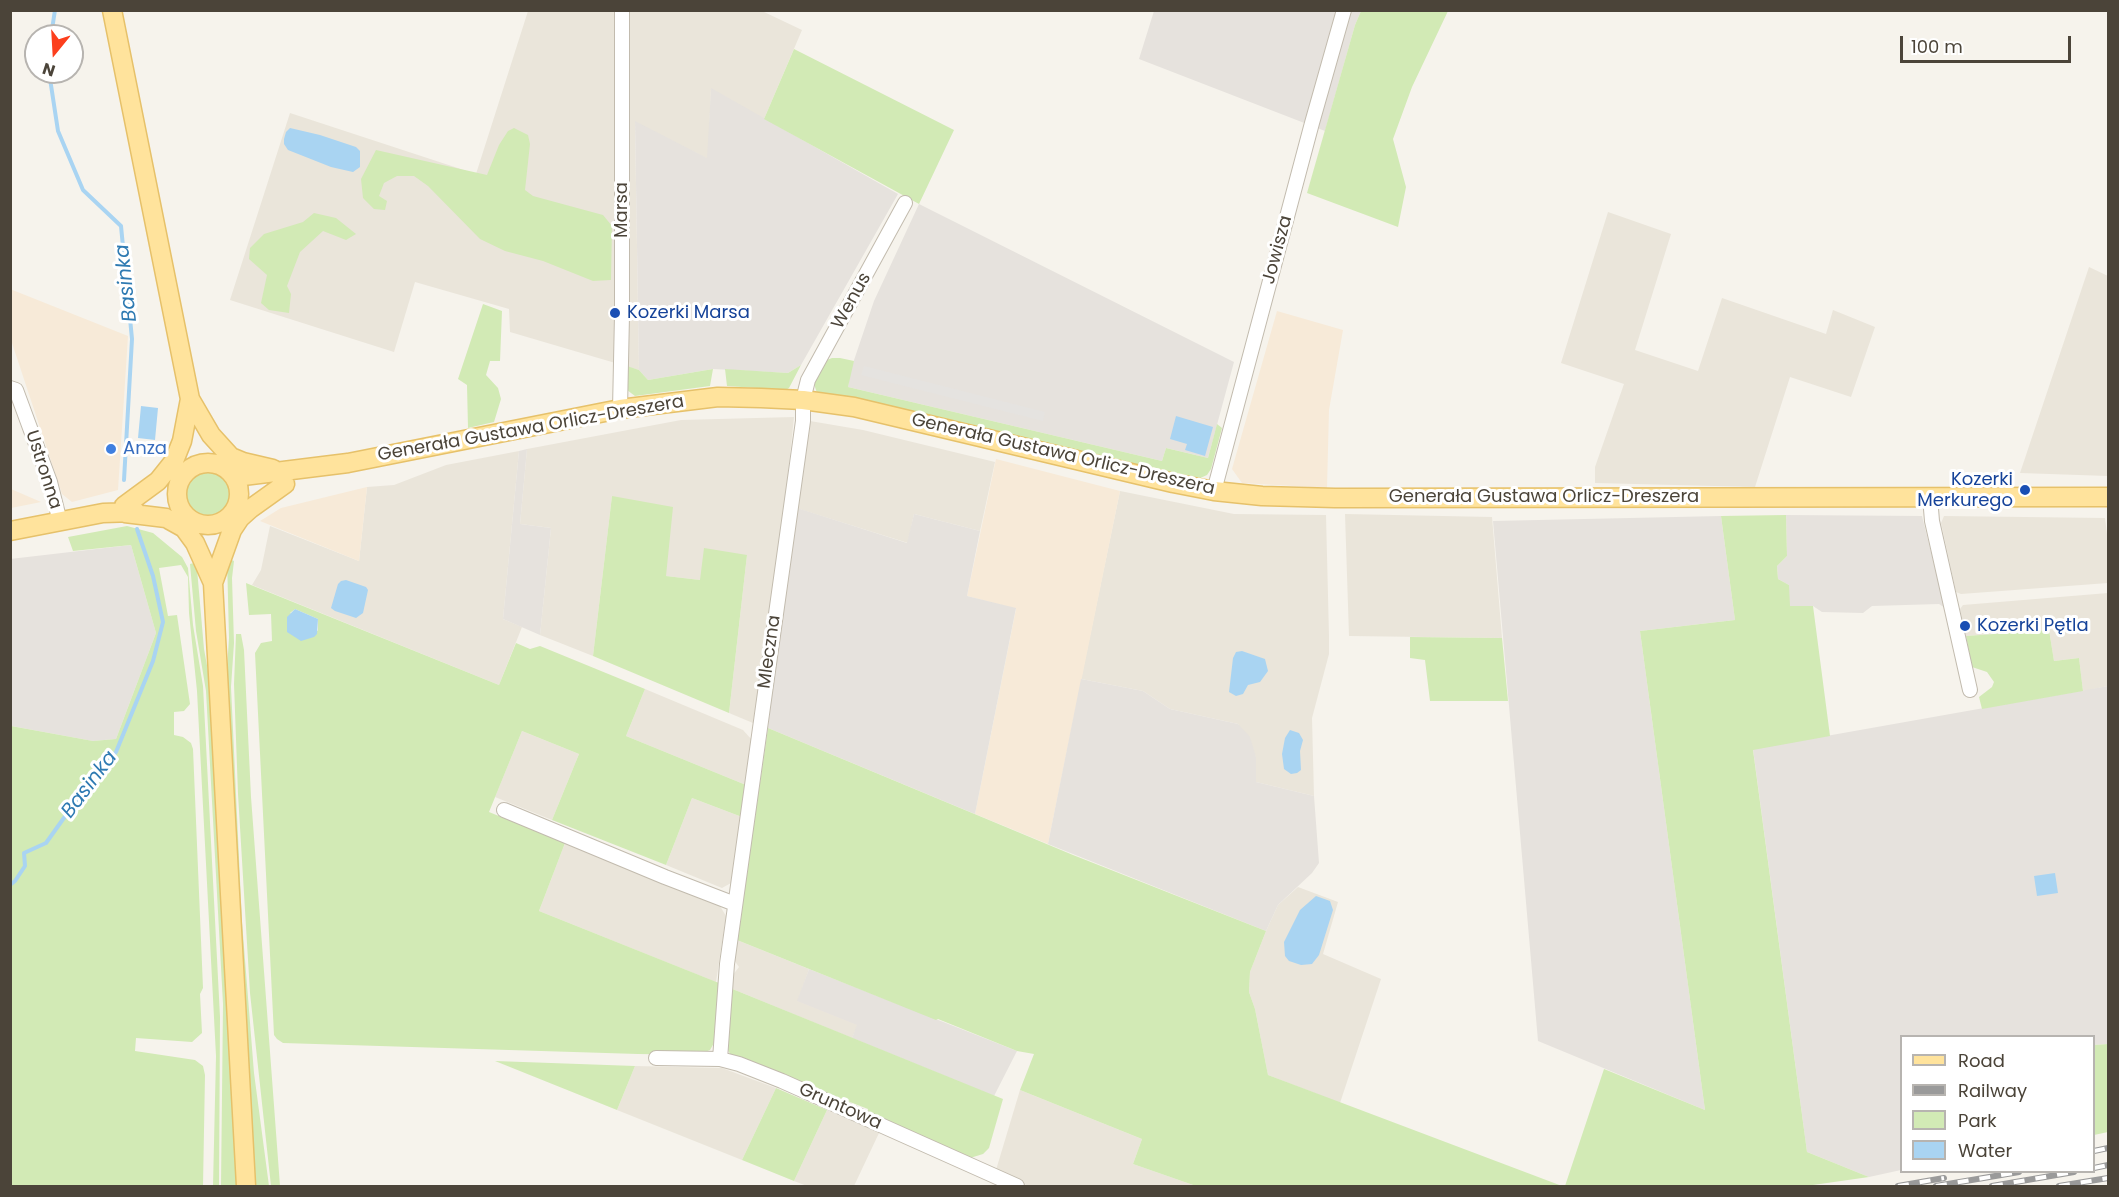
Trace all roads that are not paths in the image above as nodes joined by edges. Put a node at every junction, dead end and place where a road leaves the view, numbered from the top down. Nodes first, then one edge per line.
1 (112, 10) edge
2 (622, 10) edge
3 (1344, 10) edge
4 (905, 203) dead end
5 (10, 388) edge
6 (803, 400) junction
7 (191, 407) junction
8 (620, 409) junction
9 (216, 464) junction
10 (184, 472) junction
11 (235, 477) junction
12 (284, 478) junction
13 (176, 490) junction
14 (1214, 491) junction
15 (1929, 496) junction
16 (239, 497) junction
17 (2109, 497) edge
18 (125, 509) junction
19 (188, 517) junction
20 (223, 521) junction
21 (60, 522) junction
22 (10, 531) edge
23 (212, 572) junction
24 (1970, 690) dead end
25 (504, 810) dead end
26 (735, 904) junction
27 (656, 1058) dead end
28 (720, 1059) junction
29 (246, 1186) edge
30 (1017, 1186) edge

1 - 7 main road
2 - 8 street, Marsa
3 - 14 street, Jowisza
4 - 6 street, Wenus
5 - 21 street, Ustronna
6 - 8 main road, Generała Gustawa Orlicz-Dreszera
6 - 14 main road, Generała Gustawa Orlicz-Dreszera
6 - 26 street, Mleczna
7 - 9 main road
7 - 10 main road
7 - 12 main road
7 - 18 main road
8 - 12 main road, Generała Gustawa Orlicz-Dreszera
9 - 10 main road
9 - 11 main road
10 - 13 main road
11 - 12 main road, Generała Gustawa Orlicz-Dreszera
11 - 16 main road
12 - 16 main road, Generała Gustawa Orlicz-Dreszera
12 - 23 main road
13 - 18 main road
13 - 19 main road
14 - 15 main road, Generała Gustawa Orlicz-Dreszera
15 - 17 main road, Generała Gustawa Orlicz-Dreszera
15 - 24 street
16 - 20 main road
18 - 19 main road
18 - 21 main road
18 - 23 main road
19 - 20 main road
19 - 23 main road
20 - 23 main road
21 - 22 main road
23 - 29 main road
25 - 26 street
26 - 28 street, Mleczna
27 - 28 street, Gruntowa
28 - 30 street, Gruntowa

